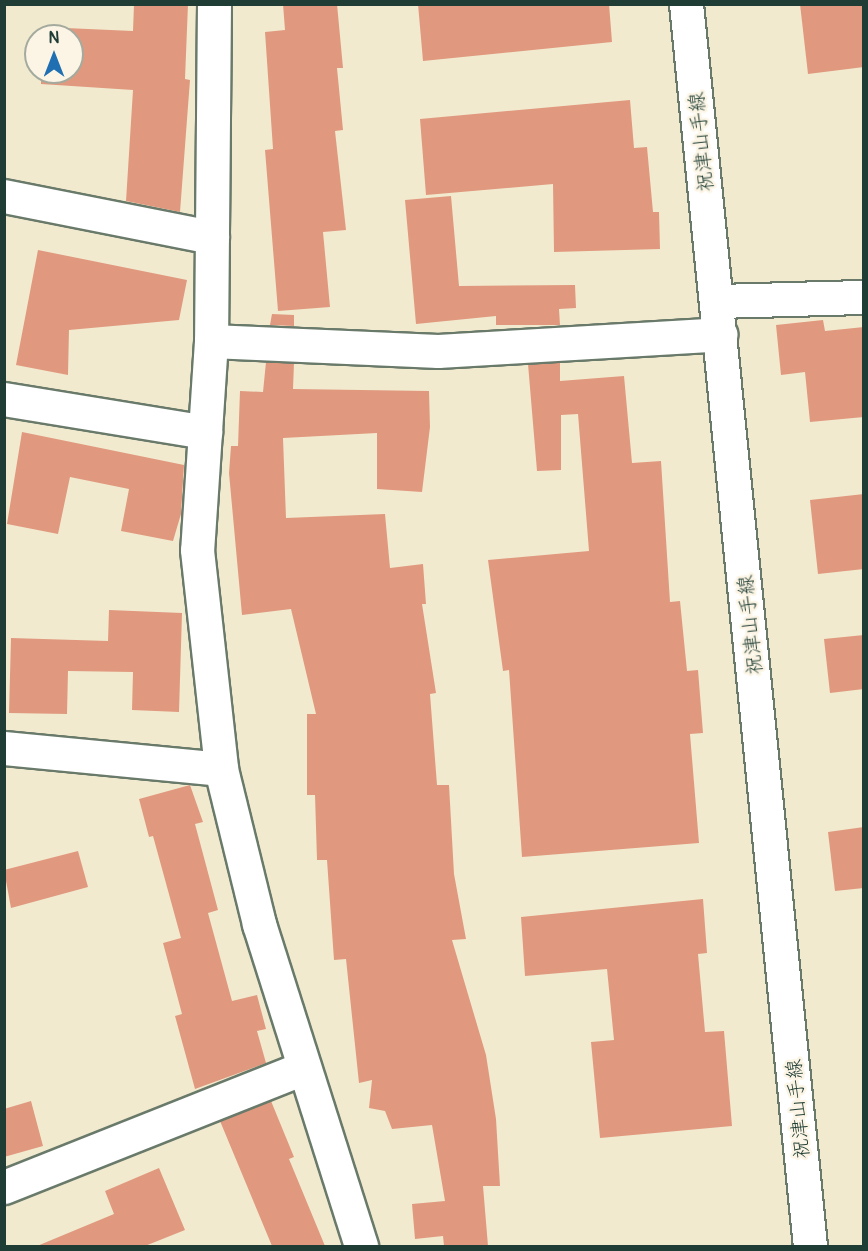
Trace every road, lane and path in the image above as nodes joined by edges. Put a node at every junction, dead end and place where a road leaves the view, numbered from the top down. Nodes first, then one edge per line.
1 (214, 4) edge
2 (686, 4) edge
3 (4, 196) edge
4 (212, 237) junction
5 (864, 297) edge
6 (718, 301) junction
7 (720, 333) junction
8 (211, 341) junction
9 (4, 399) edge
10 (205, 432) junction
11 (4, 748) edge
12 (221, 769) junction
13 (303, 1068) junction
14 (4, 1188) edge
15 (361, 1246) edge
16 (810, 1246) edge

1 - 4 street
2 - 6 street, 祝津山手線
3 - 4 street
4 - 8 street
5 - 6 street
6 - 7 street, 祝津山手線
7 - 8 street
7 - 16 street, 祝津山手線
8 - 10 street
9 - 10 street
10 - 12 street
11 - 12 street
12 - 13 street
13 - 14 street
13 - 15 street

